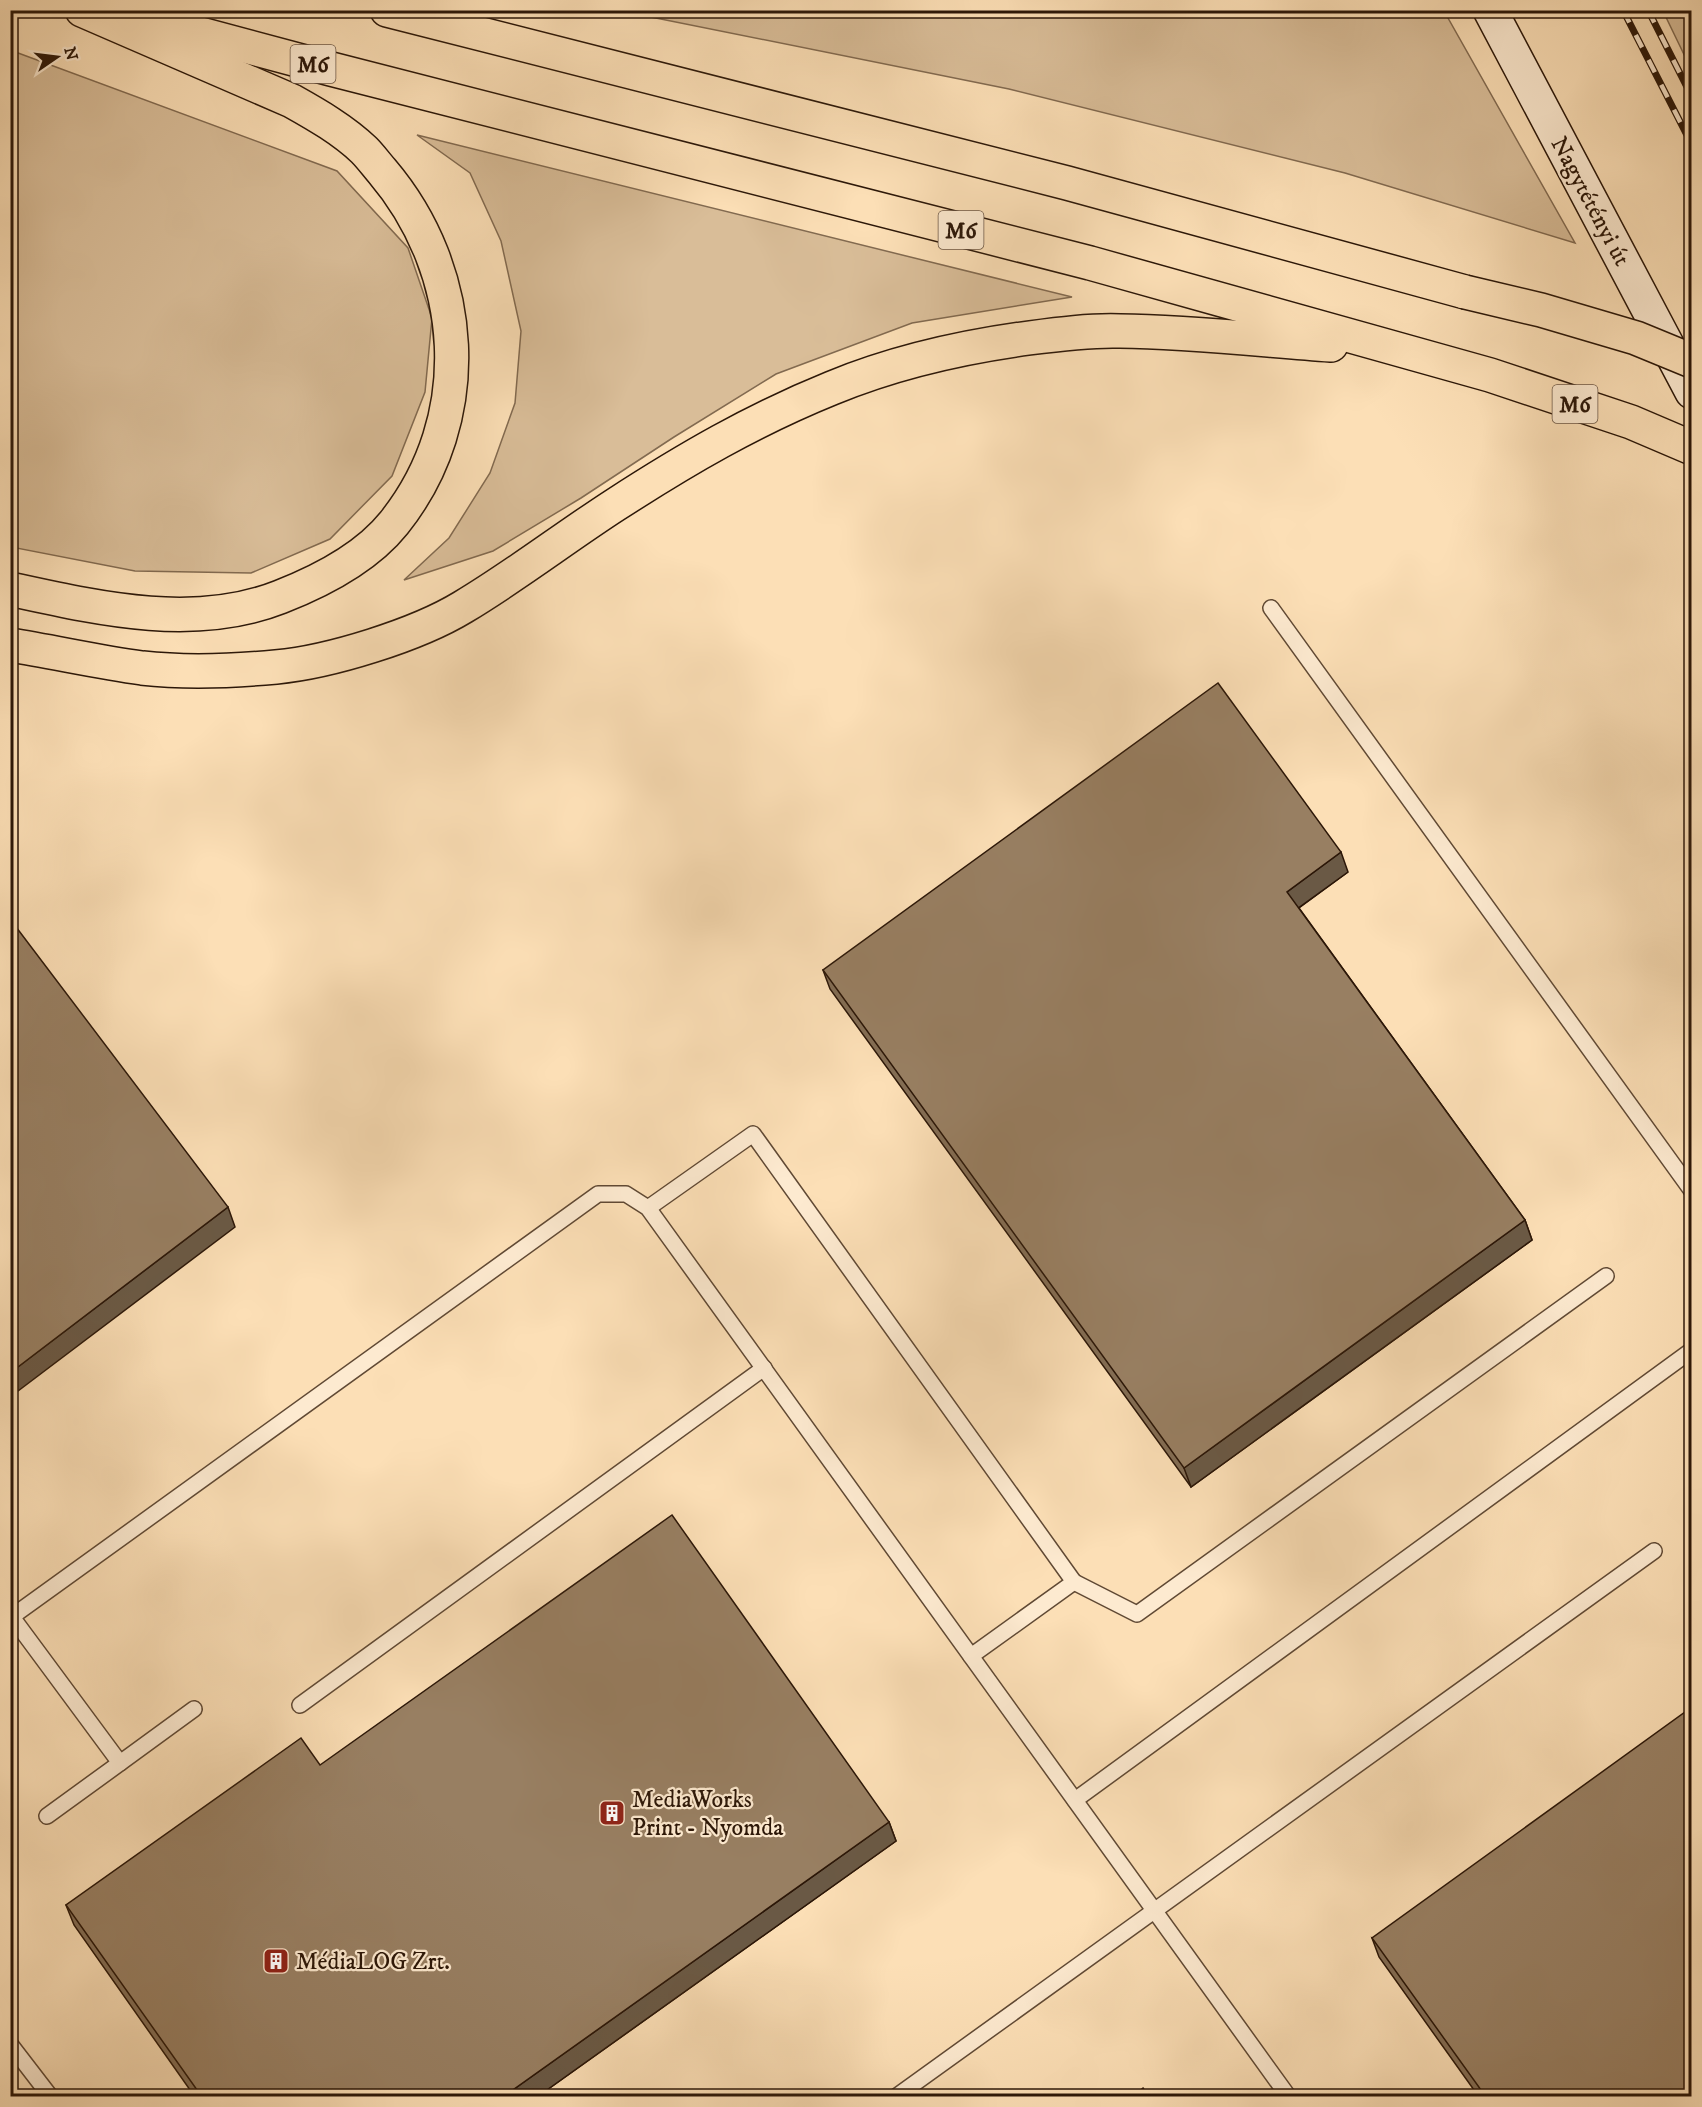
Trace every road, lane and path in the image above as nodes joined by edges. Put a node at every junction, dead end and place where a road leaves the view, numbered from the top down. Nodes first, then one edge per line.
1 (82, 10) edge
2 (111, 10) edge
3 (387, 10) edge
4 (1490, 10) edge
5 (1403, 350) junction
6 (1692, 361) edge
7 (1692, 392) edge
8 (1692, 448) edge
9 (10, 589) edge
10 (1270, 608) dead end
11 (10, 645) edge
12 (1692, 1191) edge
13 (648, 1208) junction
14 (1606, 1276) dead end
15 (1692, 1350) edge
16 (764, 1368) junction
17 (1654, 1551) dead end
18 (1074, 1582) junction
19 (11, 1617) edge
20 (971, 1656) junction
21 (300, 1705) dead end
22 (194, 1709) dead end
23 (120, 1763) junction
24 (1075, 1800) junction
25 (46, 1816) dead end
26 (1154, 1910) junction
27 (10, 2044) edge
28 (50, 2097) edge
29 (897, 2097) edge
30 (1288, 2097) edge

1 - 9 highway
2 - 5 highway, M6
3 - 6 highway, bridge
4 - 7 main road, Nagytétényi út
5 - 8 highway, M6
5 - 11 highway
10 - 12 lane
13 - 16 lane
13 - 18 lane
13 - 19 lane
14 - 18 lane
15 - 24 lane
16 - 20 lane
16 - 21 lane
17 - 26 lane
18 - 20 lane
19 - 23 lane
20 - 24 lane
22 - 23 lane
23 - 25 lane
24 - 26 lane
26 - 29 lane
26 - 30 lane
27 - 28 lane

